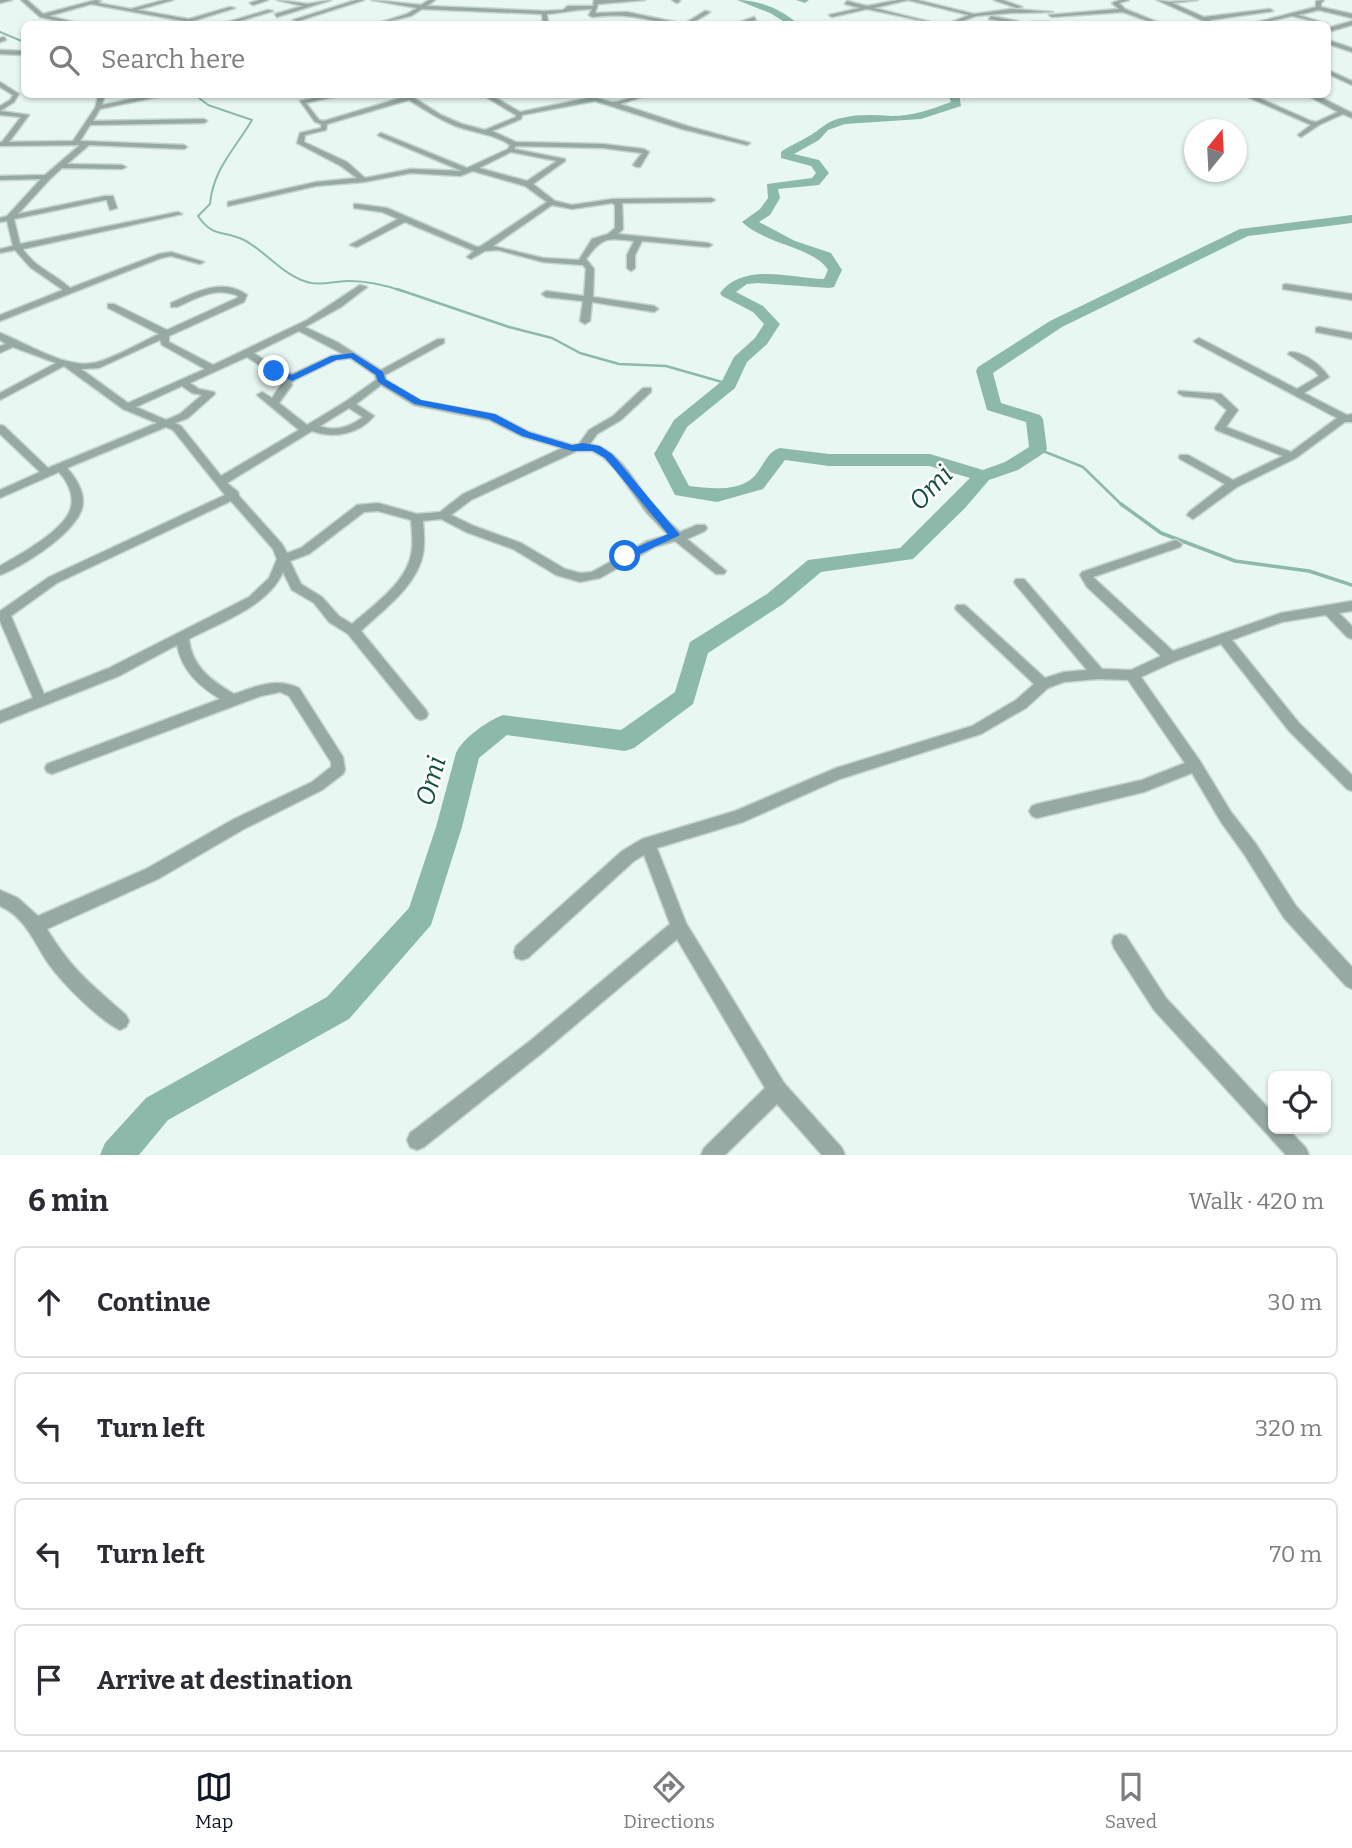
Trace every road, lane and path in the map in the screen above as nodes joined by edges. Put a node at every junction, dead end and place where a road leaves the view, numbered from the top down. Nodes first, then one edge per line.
1 (9, 0) edge
2 (24, 0) edge
3 (102, 0) edge
4 (170, 0) edge
5 (265, 0) edge
6 (280, 0) edge
7 (328, 0) edge
8 (361, 0) edge
9 (375, 0) edge
10 (432, 0) edge
11 (642, 0) edge
12 (908, 0) edge
13 (997, 0) edge
14 (1126, 0) edge
15 (1195, 0) edge
16 (1321, 0) edge
17 (0, 1) edge
18 (1162, 1) edge
19 (471, 2) edge
20 (91, 3) junction
21 (254, 3) dead end
22 (596, 3) edge
23 (847, 3) dead end
24 (1048, 3) dead end
25 (313, 5) junction
26 (517, 6) dead end
27 (423, 7) junction
28 (232, 8) dead end
29 (869, 8) junction
30 (1319, 8) junction
31 (1124, 9) junction
32 (127, 10) junction
33 (270, 11) dead end
34 (458, 11) junction
35 (1025, 11) junction
36 (1269, 11) dead end
37 (512, 12) junction
38 (707, 12) dead end
39 (1051, 13) junction
40 (206, 14) junction
41 (1289, 14) junction
42 (277, 15) dead end
43 (42, 16) junction
44 (832, 16) dead end
45 (975, 16) junction
46 (984, 16) junction
47 (1352, 16) edge
48 (544, 19) edge
49 (754, 19) dead end
50 (1205, 19) junction
51 (296, 20) dead end
52 (64, 21) edge
53 (189, 21) joint
54 (226, 21) edge
55 (238, 21) edge
56 (394, 21) edge
57 (659, 21) edge
58 (690, 21) edge
59 (748, 21) edge
60 (923, 21) edge
61 (959, 21) edge
62 (1008, 21) edge
63 (1058, 21) edge
64 (1152, 21) edge
65 (1209, 21) edge
66 (1264, 21) edge
67 (1309, 21) edge
68 (1350, 26) edge
69 (1331, 27) edge
70 (1331, 43) edge
71 (1352, 50) edge
72 (0, 52) edge
73 (21, 53) edge
74 (1331, 73) edge
75 (1352, 83) edge
76 (0, 84) edge
77 (21, 94) edge
78 (16, 95) junction
79 (101, 98) edge
80 (148, 98) edge
81 (322, 98) edge
82 (400, 98) edge
83 (409, 98) edge
84 (491, 98) edge
85 (637, 98) edge
86 (1253, 98) edge
87 (1316, 98) edge
88 (0, 99) edge
89 (595, 99) joint
90 (603, 101) junction
91 (98, 108) junction
92 (0, 111) edge
93 (1343, 112) junction
94 (519, 114) junction
95 (1352, 116) edge
96 (204, 121) dead end
97 (88, 123) junction
98 (324, 123) junction
99 (1317, 124) junction
100 (485, 132) junction
101 (381, 135) dead end
102 (1301, 135) dead end
103 (75, 143) junction
104 (747, 143) dead end
105 (2, 144) edge
106 (87, 144) junction
107 (184, 147) dead end
108 (512, 147) junction
109 (637, 165) dead end
110 (60, 166) junction
111 (122, 167) dead end
112 (472, 170) junction
113 (47, 177) junction
114 (0, 178) edge
115 (364, 180) junction
116 (528, 184) junction
117 (711, 200) dead end
118 (612, 201) junction
119 (552, 203) junction
120 (231, 204) dead end
121 (357, 206) dead end
122 (113, 208) dead end
123 (178, 214) dead end
124 (10, 218) junction
125 (404, 219) junction
126 (0, 220) edge
127 (611, 236) junction
128 (639, 237) junction
129 (354, 245) dead end
130 (708, 245) dead end
131 (17, 248) junction
132 (482, 250) junction
133 (0, 251) edge
134 (471, 257) dead end
135 (200, 262) dead end
136 (583, 263) junction
137 (631, 268) dead end
138 (363, 287) dead end
139 (1286, 287) dead end
140 (68, 290) junction
141 (547, 294) dead end
142 (1352, 297) edge
143 (588, 299) junction
144 (174, 305) dead end
145 (111, 306) dead end
146 (654, 309) dead end
147 (0, 318) edge
148 (584, 321) dead end
149 (297, 327) junction
150 (1319, 330) dead end
151 (164, 333) junction
152 (0, 336) edge
153 (1352, 336) edge
154 (441, 341) dead end
155 (1199, 341) dead end
156 (13, 344) junction
157 (0, 350) edge
158 (246, 352) junction
159 (1293, 354) dead end
160 (353, 355) junction
161 (66, 364) junction
162 (212, 369) junction
163 (381, 377) junction
164 (292, 378) junction
165 (182, 382) junction
166 (647, 390) dead end
167 (1297, 392) junction
168 (1183, 393) dead end
169 (261, 395) dead end
170 (0, 397) edge
171 (273, 404) junction
172 (349, 404) junction
173 (127, 407) junction
174 (1349, 419) edge
175 (164, 425) junction
176 (308, 427) junction
177 (0, 428) edge
178 (578, 447) junction
179 (1292, 456) junction
180 (1184, 457) dead end
181 (60, 466) junction
182 (46, 472) junction
183 (220, 482) junction
184 (1233, 484) junction
185 (0, 494) edge
186 (234, 495) junction
187 (443, 515) junction
188 (1194, 515) dead end
189 (416, 518) junction
190 (701, 528) dead end
191 (675, 535) junction
192 (1176, 544) dead end
193 (283, 559) junction
194 (0, 571) edge
195 (720, 571) dead end
196 (1020, 582) dead end
197 (1352, 606) edge
198 (961, 608) dead end
199 (1328, 609) junction
200 (5, 629) edge
201 (353, 631) junction
202 (1352, 634) edge
203 (182, 636) junction
204 (1224, 639) junction
205 (1171, 657) junction
206 (1098, 674) junction
207 (1132, 676) junction
208 (1043, 684) junction
209 (233, 700) junction
210 (41, 702) junction
211 (421, 714) dead end
212 (0, 717) edge
213 (1195, 765) junction
214 (52, 768) dead end
215 (1352, 785) edge
216 (1037, 811) dead end
217 (649, 844) junction
218 (0, 898) edge
219 (37, 925) junction
220 (679, 927) junction
221 (1120, 942) dead end
222 (522, 951) dead end
223 (1352, 980) edge
224 (120, 1021) dead end
225 (777, 1090) junction
226 (1268, 1121) edge
227 (1280, 1134) edge
228 (417, 1140) dead end
229 (711, 1155) edge
230 (835, 1155) edge
231 (1299, 1155) edge

1 - 17 street
2 - 43 street
3 - 20 street
4 - 32 street
5 - 21 street
6 - 25 street
7 - 25 street
8 - 51 street
9 - 27 street
10 - 27 street
11 - 22 street
12 - 29 street
12 - 45 street
13 - 35 street
14 - 31 street
15 - 18 street
16 - 30 street
18 - 50 street
19 - 34 street
20 - 32 street
20 - 43 street
22 - 48 street
22 - 57 street
23 - 29 street
24 - 39 street
25 - 42 street
26 - 37 street
27 - 34 street
27 - 56 street
28 - 40 street
29 - 44 street
29 - 60 street
30 - 41 street
30 - 47 street
31 - 39 street
31 - 64 street
32 - 53 street
33 - 55 street
34 - 37 street
35 - 39 street
35 - 46 street
36 - 50 street
37 - 48 street
38 - 58 street
39 - 63 street
40 - 53 street
40 - 54 street
41 - 66 street
41 - 67 street
43 - 52 street
45 - 46 street
45 - 61 street
46 - 62 street
49 - 59 street
50 - 65 street
68 - 69 street
70 - 71 street
72 - 73 street
74 - 75 street
76 - 78 street
77 - 78 street
78 - 88 street
78 - 92 street
79 - 91 street
80 - 91 street
81 - 98 street
82 - 98 street
83 - 100 street
84 - 94 street
85 - 90 street
86 - 99 street
87 - 93 street
89 - 90 street
89 - 94 street
90 - 104 street
91 - 97 street
92 - 105 street
93 - 95 street
93 - 99 street
94 - 100 street
96 - 97 street
97 - 103 street
98 - 115 street
99 - 102 street
100 - 108 street
101 - 112 street
103 - 105 street
103 - 106 street
106 - 107 street
106 - 110 street
108 - 109 street
108 - 112 street
108 - 116 street
110 - 111 street
110 - 113 street
112 - 115 street
112 - 116 street
113 - 114 street
113 - 124 street
115 - 120 street
116 - 119 street
117 - 118 street
118 - 119 street
118 - 127 street
119 - 132 street
121 - 125 street
122 - 124 street
123 - 131 street
124 - 126 street
124 - 131 street
125 - 129 street
125 - 132 street
127 - 128 street
127 - 136 street
128 - 130 street
128 - 137 street
131 - 133 street
131 - 140 street
132 - 134 street
132 - 136 street
135 - 140 street
136 - 143 street
138 - 149 street
139 - 142 street
140 - 147 street
141 - 143 street
143 - 146 street
143 - 148 street
144 - 151 street
145 - 151 street
149 - 158 street
149 - 160 street
150 - 153 street
151 - 161 street
151 - 162 street
152 - 156 street
154 - 163 street
155 - 167 street
156 - 157 street
156 - 161 street
158 - 162 street
158 - 164 street
159 - 167 street
160 - 163 street
160 - 164 street
161 - 170 street
161 - 173 street
162 - 165 street
163 - 172 street
163 - 178 street
164 - 171 street
165 - 173 street
165 - 175 street
166 - 178 street
167 - 174 street
168 - 179 street
169 - 171 street
171 - 176 street
172 - 176 street
172 - 176 street
173 - 175 street
174 - 179 street
175 - 181 street
175 - 183 street
176 - 183 street
177 - 182 street
178 - 187 street
178 - 191 street
179 - 184 street
180 - 184 street
181 - 182 street
181 - 194 street
182 - 185 street
183 - 186 street
184 - 188 street
186 - 193 street
186 - 200 street
187 - 189 street
187 - 191 street
189 - 193 street
189 - 201 street
190 - 191 street
191 - 195 street
192 - 205 street
193 - 201 street
193 - 203 street
196 - 206 street
197 - 199 street
198 - 208 street
199 - 202 street
199 - 204 street
200 - 210 street
201 - 211 street
203 - 209 street
203 - 210 street
204 - 205 street
204 - 215 street
205 - 207 street
206 - 207 street
206 - 208 street
207 - 213 street
208 - 217 street
209 - 214 street
209 - 219 street
210 - 212 street
213 - 216 street
213 - 223 street
217 - 220 street
217 - 222 street
218 - 219 street
219 - 224 street
220 - 225 street
220 - 228 street
221 - 226 street
225 - 229 street
225 - 230 street
227 - 231 street

